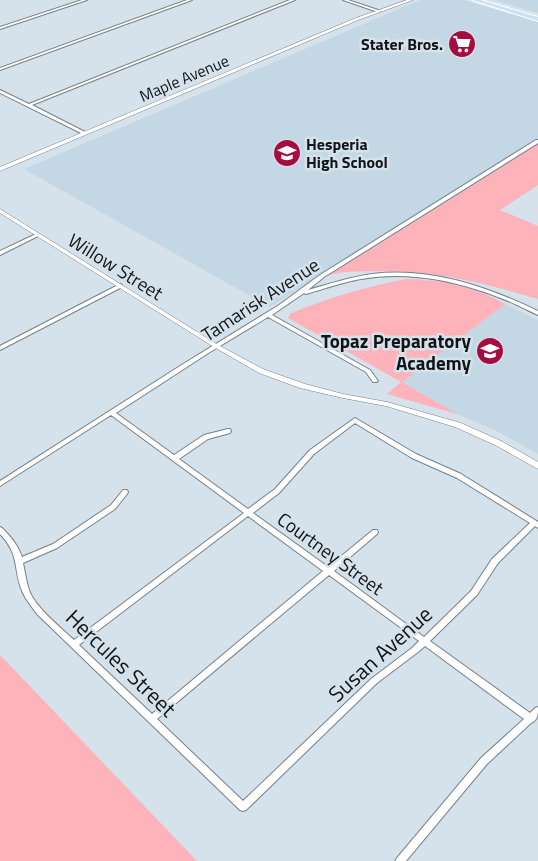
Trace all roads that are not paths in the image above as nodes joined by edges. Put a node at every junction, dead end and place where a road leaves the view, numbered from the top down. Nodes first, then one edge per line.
1 (85, 0) edge
2 (190, 0) edge
3 (293, 0) edge
4 (345, 0) edge
5 (398, 0) edge
6 (411, 0) edge
7 (476, 0) edge
8 (488, 0) edge
9 (378, 11) junction
10 (538, 17) edge
11 (0, 28) edge
12 (0, 69) edge
13 (0, 91) edge
14 (29, 105) junction
15 (84, 133) junction
16 (538, 141) edge
17 (0, 169) edge
18 (0, 211) edge
19 (38, 235) junction
20 (0, 253) edge
21 (120, 286) junction
22 (303, 293) junction
23 (538, 313) edge
24 (269, 315) junction
25 (216, 346) junction
26 (0, 348) edge
27 (375, 381) dead end
28 (112, 412) junction
29 (228, 431) dead end
30 (175, 458) junction
31 (538, 466) edge
32 (0, 484) edge
33 (125, 492) dead end
34 (249, 512) junction
35 (536, 524) edge
36 (0, 530) edge
37 (375, 532) dead end
38 (20, 561) junction
39 (329, 572) junction
40 (424, 641) junction
41 (74, 644) junction
42 (538, 711) edge
43 (152, 719) junction
44 (532, 719) junction
45 (243, 807) joint
46 (400, 861) edge

1 - 11 street
2 - 12 street
3 - 14 street
4 - 9 street
5 - 9 street, Maple Avenue
6 - 9 street, Maple Avenue
7 - 10 main road
8 - 10 main road
9 - 15 street, Maple Avenue
13 - 14 street
14 - 15 street
15 - 17 street, Maple Avenue
16 - 22 street, Tamarisk Avenue
18 - 19 street, Willow Street
19 - 20 street
19 - 21 street, Willow Street
21 - 25 street, Willow Street
21 - 26 street
22 - 23 street
22 - 24 street, Tamarisk Avenue
24 - 25 street, Tamarisk Avenue
24 - 27 street
25 - 28 street, Tamarisk Avenue
25 - 31 street, Willow Street
28 - 30 street, Courtney Street
28 - 32 street, Tamarisk Avenue
29 - 30 street
30 - 34 street, Courtney Street
33 - 38 street
34 - 35 street
34 - 39 street, Courtney Street
34 - 41 street
35 - 40 street, Susan Avenue
36 - 38 street, Hercules Street
37 - 39 street
38 - 41 street, Hercules Street
39 - 40 street, Courtney Street
39 - 43 street
40 - 44 street, Courtney Street
40 - 45 street, Susan Avenue
41 - 43 street, Hercules Street
42 - 44 street
43 - 45 street, Hercules Street
44 - 46 street

